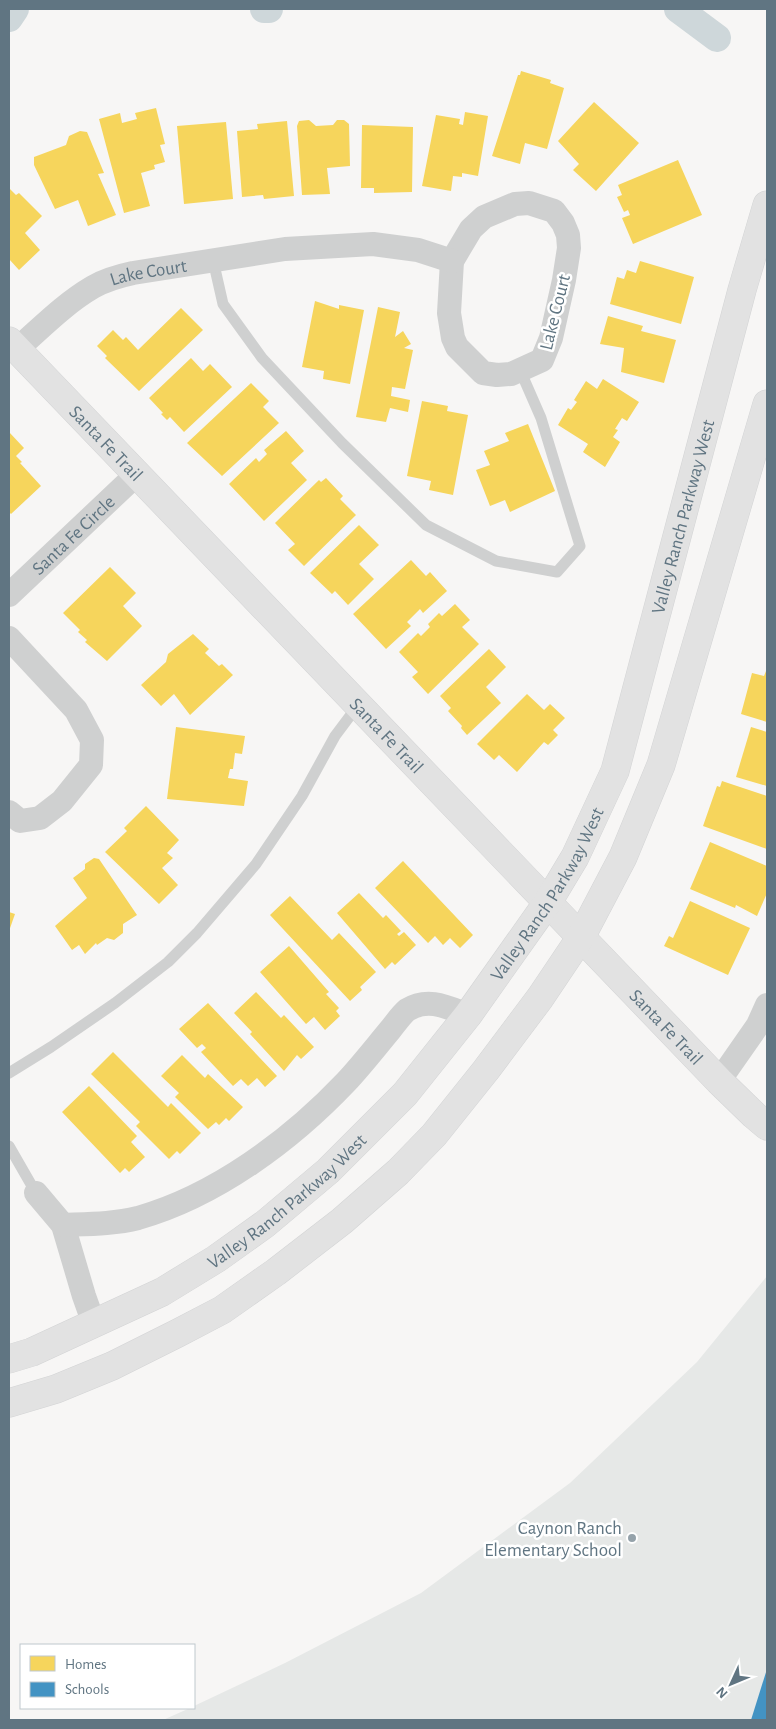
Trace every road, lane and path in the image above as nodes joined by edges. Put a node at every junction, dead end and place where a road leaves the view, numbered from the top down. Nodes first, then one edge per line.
1 (767, 205) edge
2 (214, 260) junction
3 (452, 261) junction
4 (13, 345) edge
5 (520, 370) junction
6 (767, 404) edge
7 (137, 474) junction
8 (9, 595) edge
9 (9, 638) edge
10 (358, 704) junction
11 (9, 812) edge
12 (548, 902) junction
13 (581, 936) junction
14 (767, 1005) edge
15 (468, 1015) junction
16 (9, 1072) edge
17 (719, 1081) junction
18 (767, 1126) edge
19 (9, 1146) edge
20 (36, 1193) joint
21 (63, 1225) junction
22 (94, 1324) junction
23 (9, 1360) edge
24 (9, 1403) edge

1 - 12 main road, Valley Ranch Parkway West
2 - 3 street, Lake Court
2 - 4 street, Lake Court
2 - 5 lane
3 - 5 street, Lake Court
3 - 5 street, Lake Court
4 - 7 main road, Santa Fe Trail
6 - 13 main road
7 - 8 street, Santa Fe Circle
7 - 10 main road, Santa Fe Trail
9 - 11 street
10 - 12 main road, Santa Fe Trail
10 - 16 lane
12 - 13 main road, Santa Fe Trail
12 - 15 main road, Valley Ranch Parkway West
13 - 17 main road, Santa Fe Trail
13 - 24 main road
14 - 17 street
15 - 21 street
15 - 22 main road, Valley Ranch Parkway West
17 - 18 main road, Santa Fe Trail
19 - 20 lane
20 - 21 street
21 - 22 street
22 - 23 main road, Valley Ranch Parkway West

